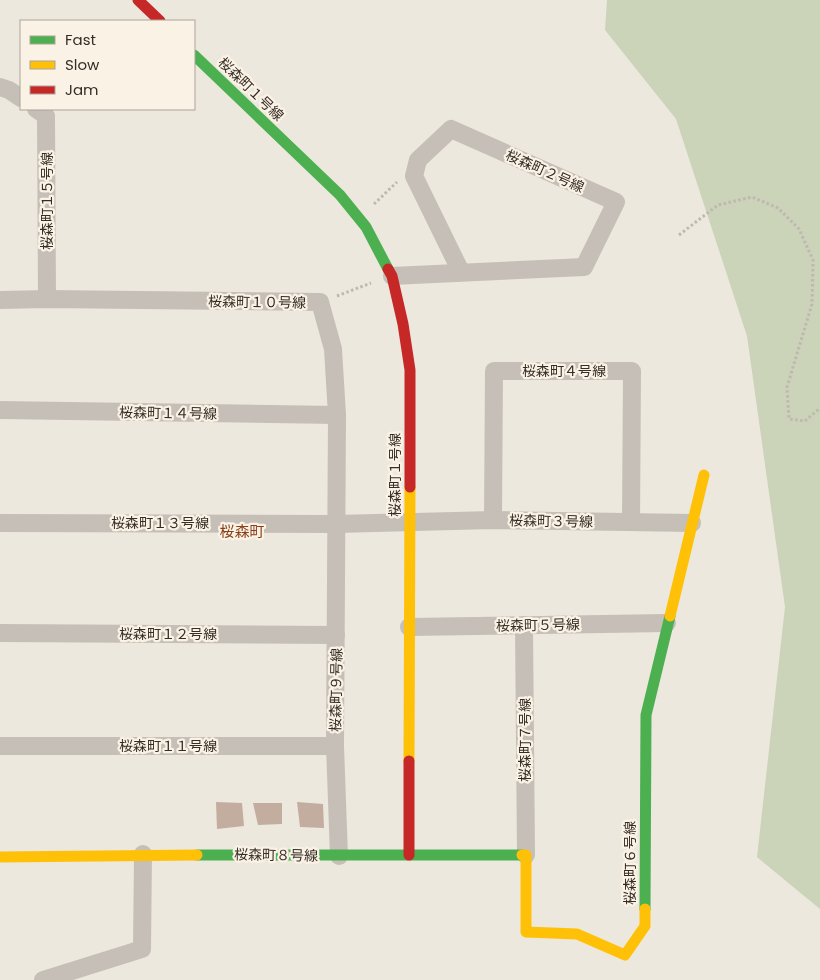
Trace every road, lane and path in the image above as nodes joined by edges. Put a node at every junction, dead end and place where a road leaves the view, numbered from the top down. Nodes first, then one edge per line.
1 (138, 0) edge
2 (159, 20) edge
3 (195, 56) edge
4 (0, 87) edge
5 (20, 97) edge
6 (37, 110) edge
7 (418, 160) junction
8 (359, 219) junction
9 (679, 235) dead end
10 (461, 272) junction
11 (392, 276) junction
12 (47, 299) junction
13 (0, 300) edge
14 (320, 302) junction
15 (820, 408) edge
16 (0, 410) edge
17 (337, 415) junction
18 (704, 475) dead end
19 (493, 520) junction
20 (410, 522) junction
21 (631, 522) junction
22 (0, 523) edge
23 (692, 523) junction
24 (336, 524) junction
25 (667, 623) junction
26 (524, 625) junction
27 (409, 626) junction
28 (0, 633) edge
29 (336, 635) junction
30 (0, 746) edge
31 (335, 746) junction
32 (143, 854) junction
33 (409, 855) junction
34 (526, 855) junction
35 (0, 856) edge
36 (339, 856) junction
37 (43, 980) edge

1 - 2 street
3 - 8 street, 桜森町１号線
4 - 5 street
6 - 12 street, 桜森町１５号線
7 - 8 path
7 - 10 street
7 - 10 street, 桜森町２号線
8 - 11 street, 桜森町１号線
9 - 15 path
10 - 11 street, 桜森町２号線
11 - 14 path
11 - 20 street, 桜森町１号線
12 - 13 street, 桜森町１０号線
12 - 14 street, 桜森町１０号線
14 - 17 street, 桜森町１０号線
16 - 17 street, 桜森町１４号線
17 - 24 street, 桜森町１０号線
18 - 23 street, 桜森町６号線
19 - 20 street, 桜森町３号線
19 - 21 street, 桜森町３号線
19 - 21 street, 桜森町４号線
20 - 24 street, 桜森町１３号線
20 - 27 street, 桜森町１号線
21 - 23 street, 桜森町３号線
22 - 24 street, 桜森町１３号線
23 - 25 street, 桜森町６号線
24 - 29 street, 桜森町９号線
25 - 26 street, 桜森町５号線
25 - 34 street, 桜森町６号線
26 - 27 street, 桜森町５号線
26 - 34 street, 桜森町７号線
27 - 33 street, 桜森町１号線
28 - 29 street, 桜森町１２号線
29 - 31 street, 桜森町９号線
30 - 31 street, 桜森町１１号線
31 - 36 street, 桜森町９号線
32 - 35 street, 桜森町８号線
32 - 36 street, 桜森町８号線
32 - 37 street
33 - 34 street
33 - 36 street, 桜森町８号線

